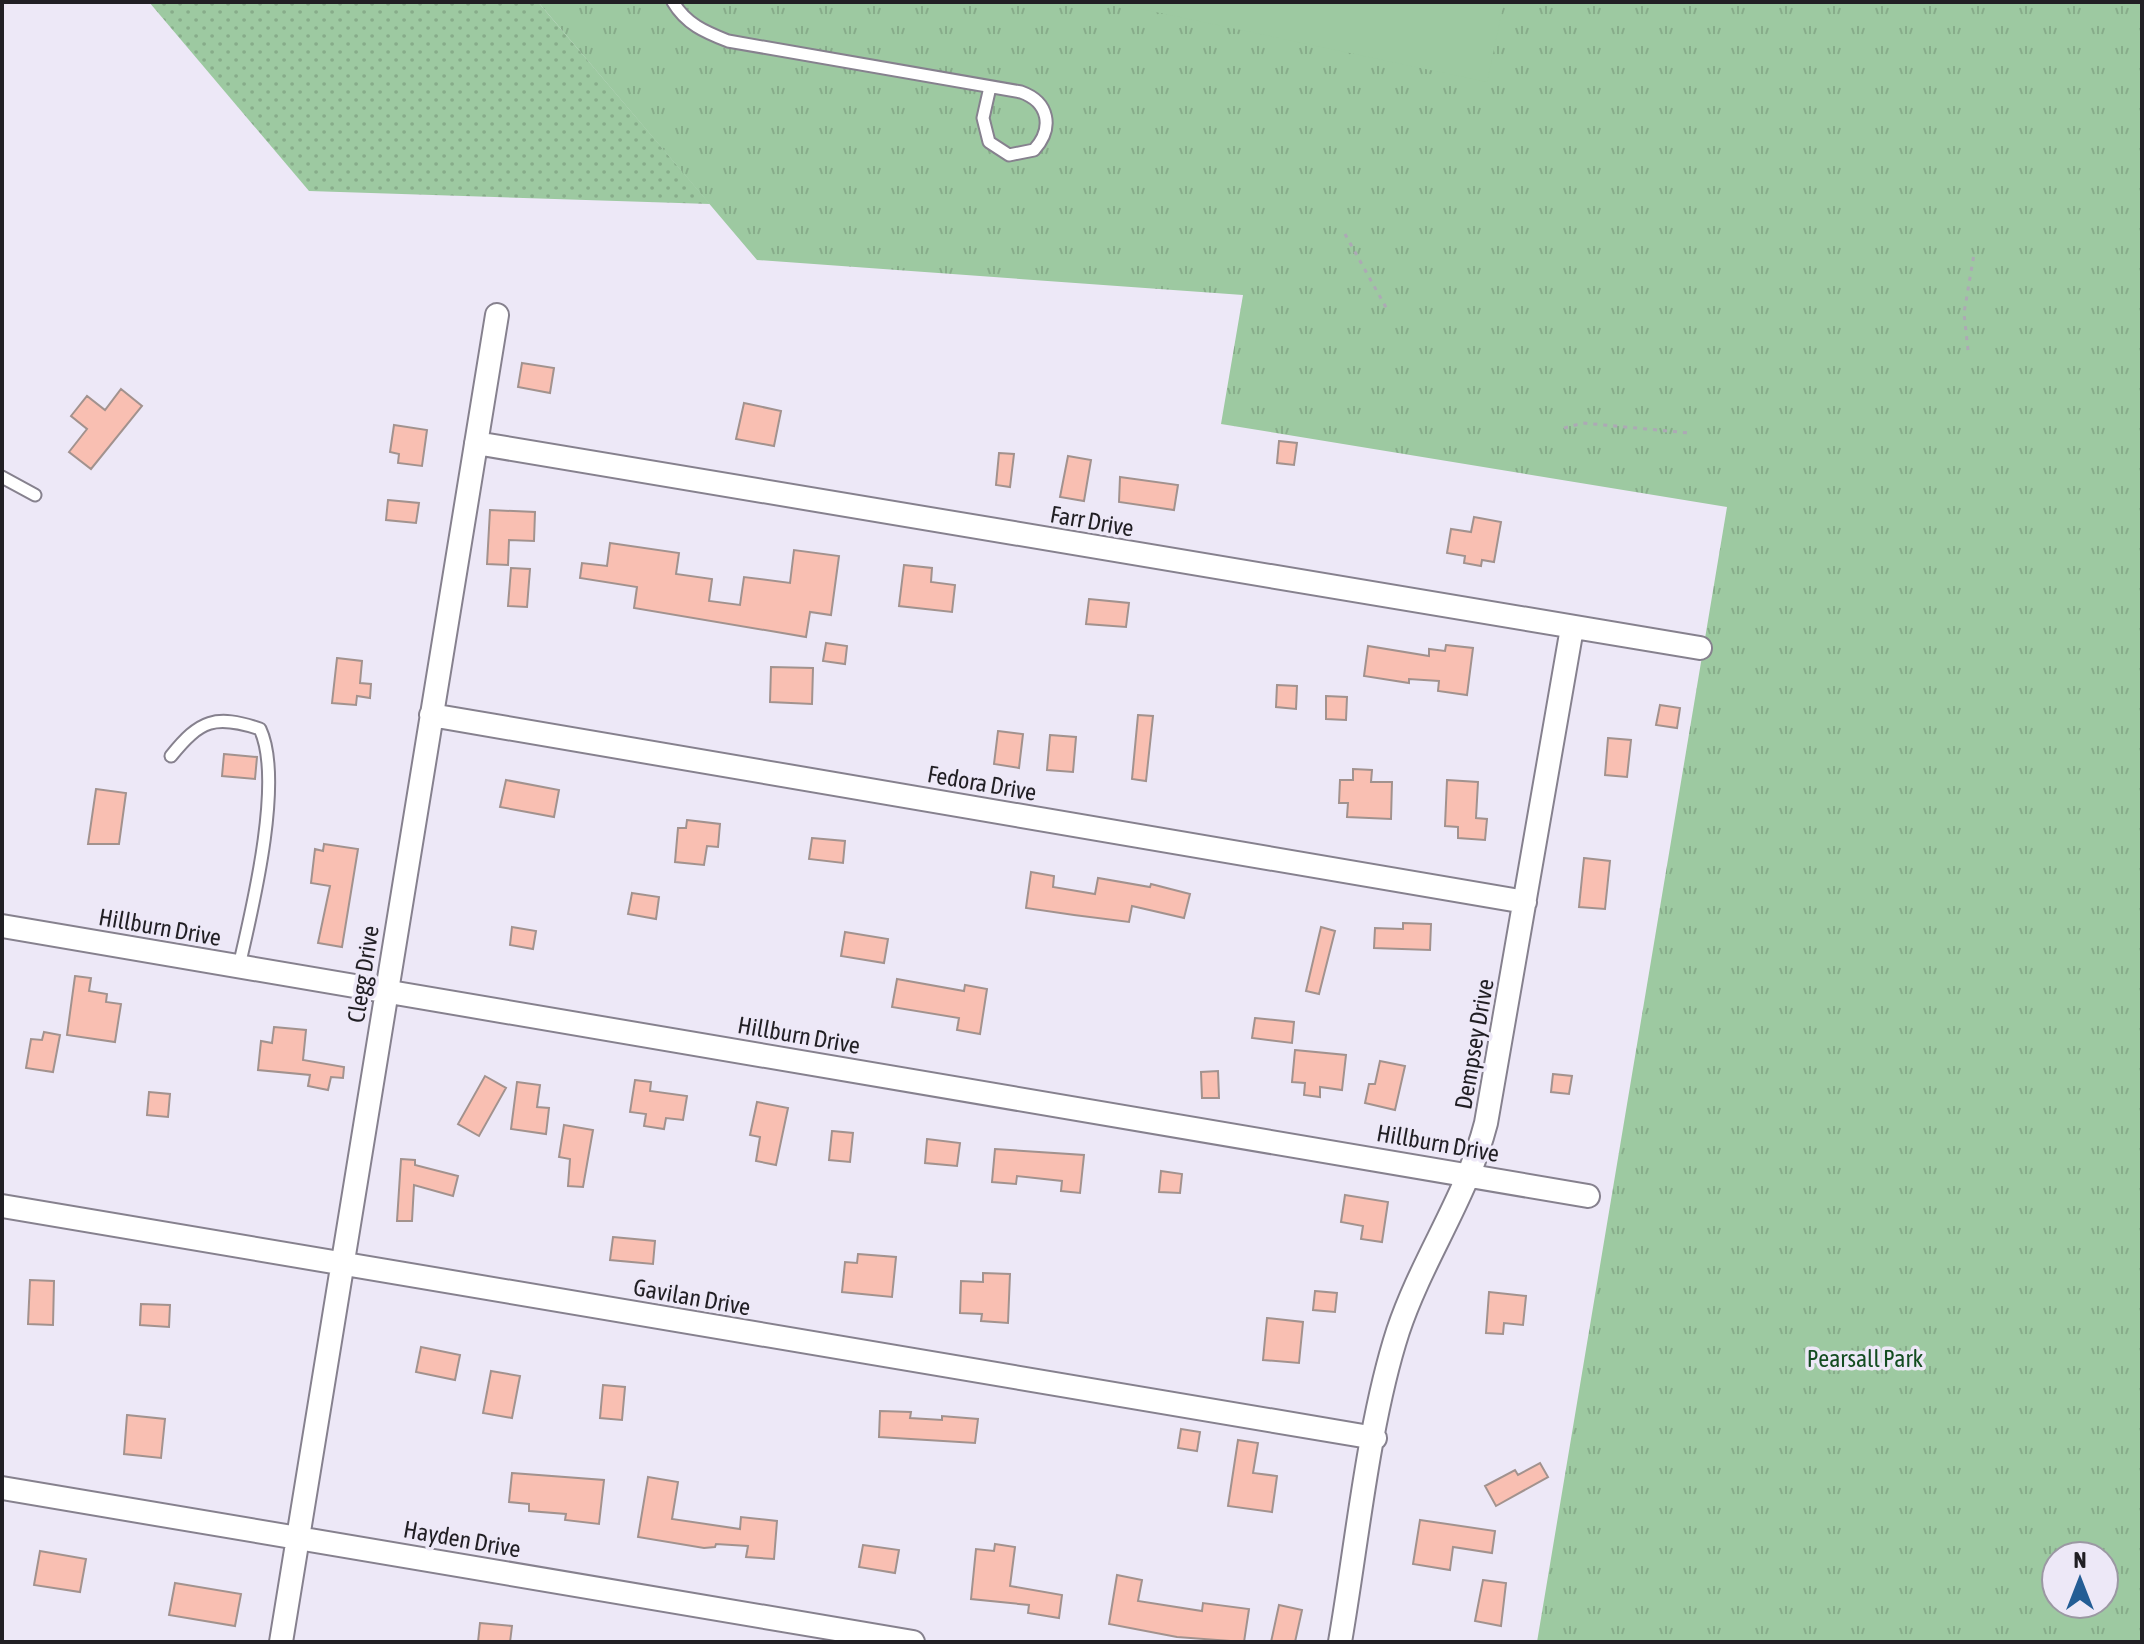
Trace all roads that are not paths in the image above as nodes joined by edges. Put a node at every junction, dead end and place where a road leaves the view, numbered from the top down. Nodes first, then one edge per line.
1 (673, 2) edge
2 (990, 87) junction
3 (497, 315) dead end
4 (476, 443) junction
5 (2, 477) edge
6 (35, 495) dead end
7 (1572, 628) junction
8 (1700, 648) dead end
9 (431, 715) junction
10 (171, 756) dead end
11 (1525, 902) junction
12 (2, 926) edge
13 (239, 966) junction
14 (387, 991) junction
15 (1470, 1175) junction
16 (1588, 1196) dead end
17 (2, 1206) edge
18 (340, 1265) junction
19 (1375, 1438) junction
20 (2, 1488) edge
21 (295, 1538) junction
22 (281, 1642) edge
23 (913, 1642) edge
24 (1340, 1642) edge

1 - 2 lane
2 - 2 lane
3 - 4 street, Clegg Drive
4 - 7 street, Farr Drive
4 - 9 street, Clegg Drive
5 - 6 lane
7 - 8 street, Farr Drive
7 - 11 street, Dempsey Drive
9 - 11 street, Fedora Drive
9 - 14 street, Clegg Drive
10 - 13 lane
11 - 15 street, Dempsey Drive
12 - 13 street, Hillburn Drive
13 - 14 street, Hillburn Drive
14 - 15 street, Hillburn Drive
14 - 18 street, Clegg Drive
15 - 16 street, Hillburn Drive
15 - 19 street, Dempsey Drive
17 - 18 street, Gavilan Drive
18 - 19 street, Gavilan Drive
18 - 21 street, Clegg Drive
19 - 24 street, Dempsey Drive
20 - 21 street, Hayden Drive
21 - 22 street, Clegg Drive
21 - 23 street, Hayden Drive

